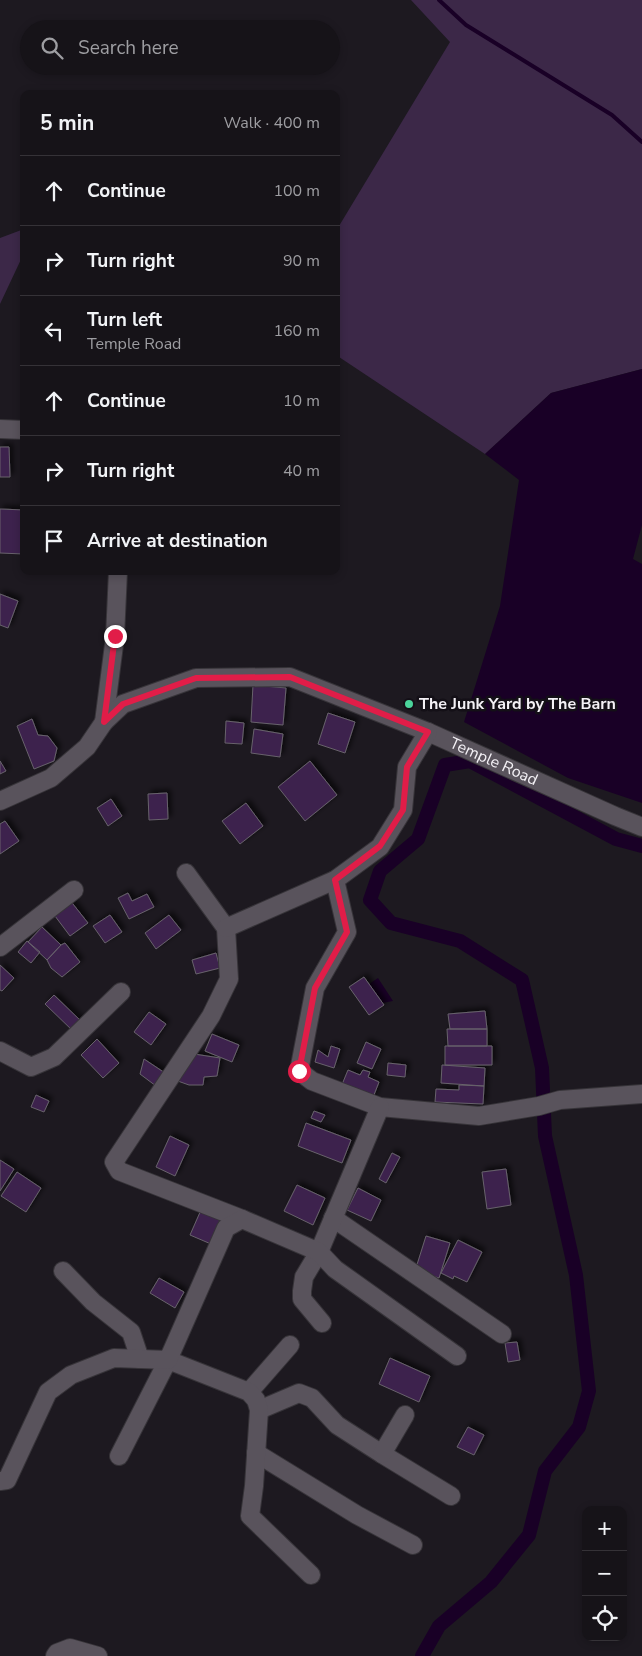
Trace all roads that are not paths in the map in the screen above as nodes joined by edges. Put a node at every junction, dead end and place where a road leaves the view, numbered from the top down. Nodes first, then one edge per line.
1 (0, 429) edge
2 (20, 430) edge
3 (118, 575) edge
4 (104, 722) junction
5 (428, 732) junction
6 (0, 801) edge
7 (638, 825) edge
8 (186, 873) dead end
9 (335, 880) junction
10 (74, 890) dead end
11 (226, 928) junction
12 (0, 947) edge
13 (121, 992) dead end
14 (0, 1051) edge
15 (642, 1094) edge
16 (380, 1106) junction
17 (333, 1218) junction
18 (242, 1219) junction
19 (319, 1252) junction
20 (63, 1271) dead end
21 (322, 1323) dead end
22 (502, 1334) dead end
23 (290, 1345) dead end
24 (457, 1356) dead end
25 (140, 1359) junction
26 (168, 1360) junction
27 (249, 1392) junction
28 (259, 1410) junction
29 (405, 1415) dead end
30 (256, 1453) junction
31 (382, 1454) junction
32 (119, 1456) dead end
33 (0, 1481) edge
34 (451, 1496) dead end
35 (413, 1544) dead end
36 (311, 1575) dead end
37 (56, 1656) edge
38 (98, 1656) edge

1 - 2 street
3 - 4 street
4 - 5 street, Temple Road
4 - 6 street
5 - 7 street, Temple Road
5 - 9 street
8 - 11 street
9 - 11 street
9 - 16 street
10 - 12 street
11 - 18 street
13 - 14 street
15 - 16 street
16 - 17 street
17 - 19 street
17 - 22 street
18 - 19 street
18 - 26 street
19 - 21 street
19 - 24 street
20 - 25 street
23 - 27 street
25 - 26 street
25 - 33 street
26 - 27 street
26 - 32 street
27 - 28 street
28 - 30 street
28 - 31 street
29 - 31 street
30 - 35 street
30 - 36 street
31 - 34 street
37 - 38 street

